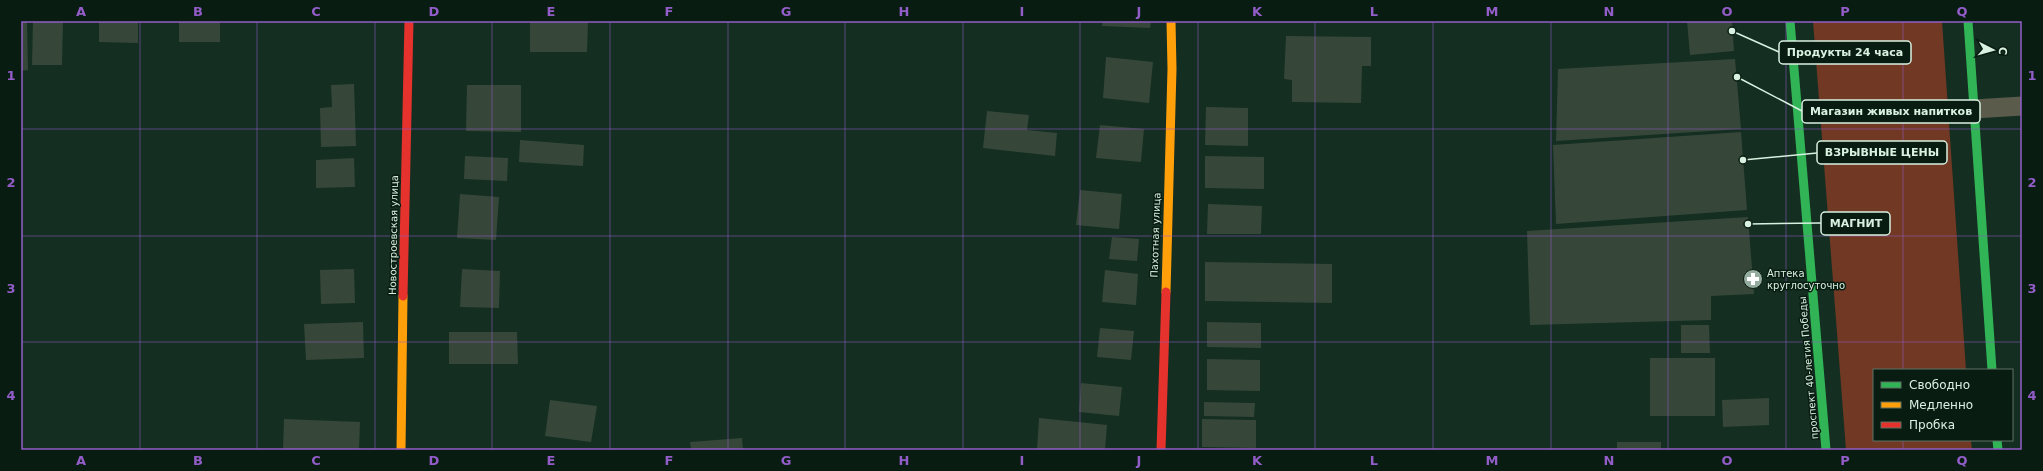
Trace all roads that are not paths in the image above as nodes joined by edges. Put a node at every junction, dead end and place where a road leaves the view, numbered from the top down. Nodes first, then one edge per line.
1 (409, 21) edge
2 (1171, 21) edge
3 (1790, 21) edge
4 (1968, 21) edge
5 (2022, 106) edge
6 (1974, 109) junction
7 (1992, 369) edge
8 (401, 450) edge
9 (1161, 450) edge
10 (1826, 450) edge

1 - 8 street, Новостроевская улица
2 - 9 street, Пахотная улица
3 - 10 street, проспект 40-летия Победы
4 - 6 street
5 - 6 lane
6 - 7 street

